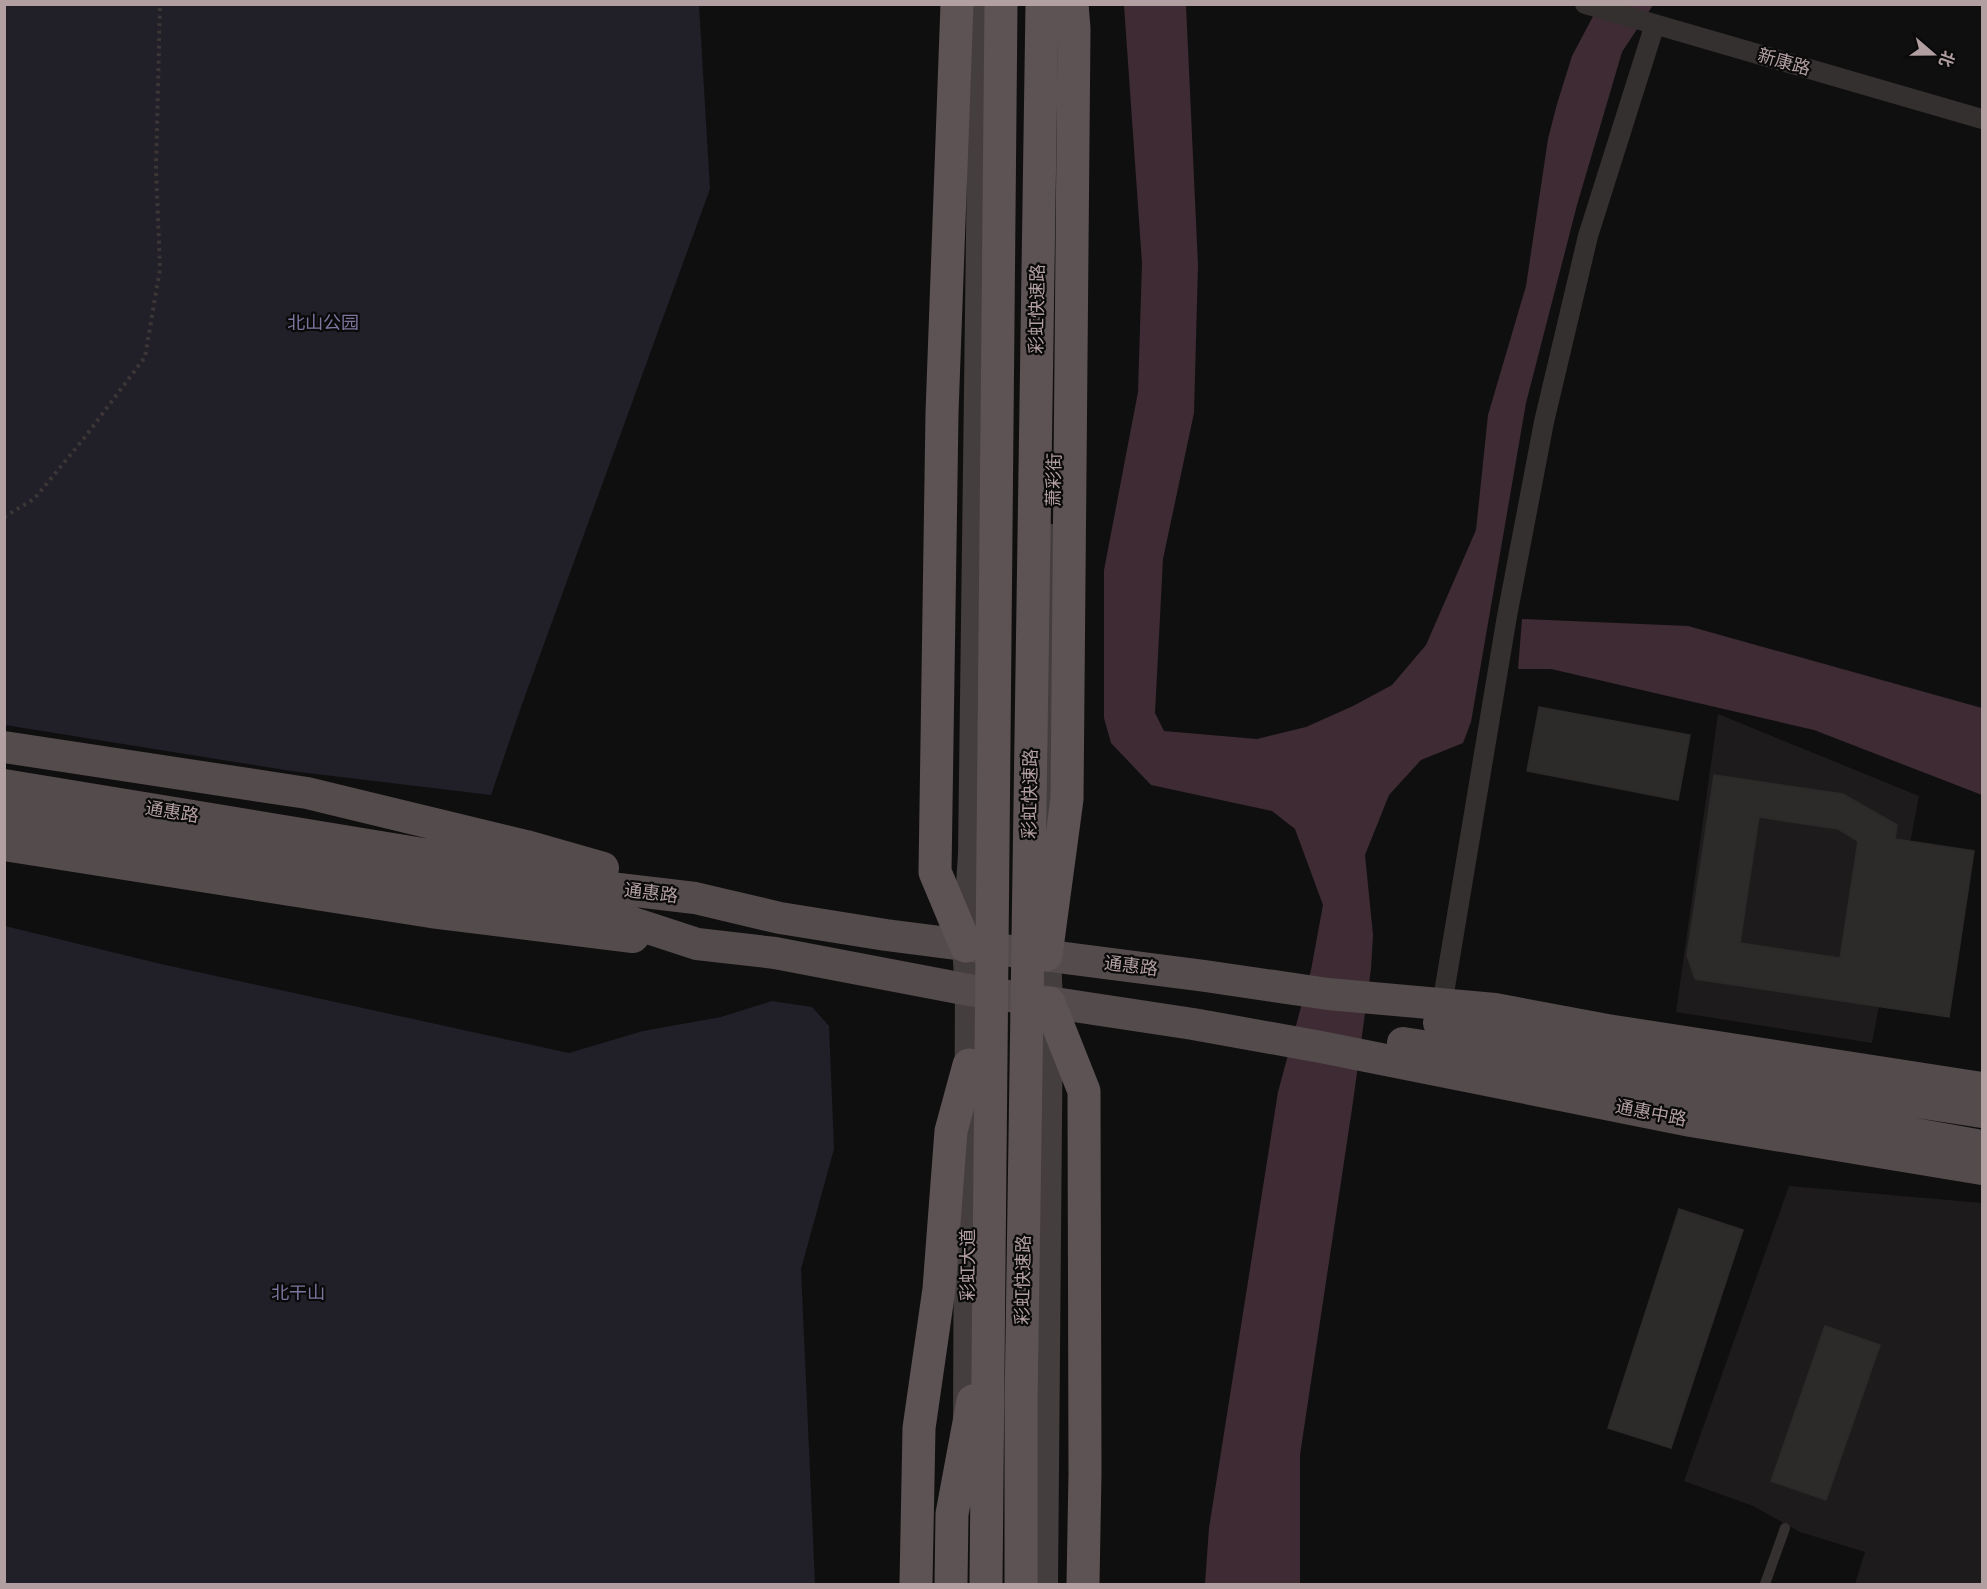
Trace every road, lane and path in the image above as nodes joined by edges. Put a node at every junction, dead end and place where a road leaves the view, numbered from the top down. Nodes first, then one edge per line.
1 (160, 4) edge
2 (957, 4) edge
3 (983, 4) edge
4 (1001, 4) edge
5 (1042, 4) edge
6 (1062, 4) edge
7 (1072, 4) edge
8 (1586, 4) edge
9 (1655, 24) junction
10 (1983, 119) edge
11 (4, 517) edge
12 (4, 747) edge
13 (4, 784) edge
14 (4, 816) edge
15 (4, 844) edge
16 (695, 898) junction
17 (697, 944) junction
18 (966, 946) junction
19 (1046, 956) junction
20 (969, 990) junction
21 (1313, 991) junction
22 (1049, 1003) junction
23 (1443, 1005) junction
24 (1284, 1040) joint
25 (1322, 1047) junction
26 (969, 1065) junction
27 (1983, 1088) edge
28 (1983, 1112) edge
29 (1983, 1146) edge
30 (1983, 1169) edge
31 (990, 1307) junction
32 (1022, 1405) junction
33 (1785, 1528) dead end
34 (916, 1584) edge
35 (951, 1584) edge
36 (965, 1584) edge
37 (986, 1584) edge
38 (1021, 1584) edge
39 (1044, 1584) edge
40 (1083, 1584) edge
41 (1765, 1584) edge

1 - 11 path
2 - 18 highway
3 - 18 main road
4 - 31 highway, 彩虹快速路, bridge
5 - 32 highway, 彩虹快速路, bridge
6 - 19 main road, 萧彩街
7 - 19 highway
8 - 9 street, 新康路
9 - 10 street, 新康路
9 - 23 street
12 - 16 main road
13 - 16 main road, 通惠路
14 - 17 main road, 通惠路
15 - 17 main road
16 - 18 main road, 通惠路
17 - 20 main road, 通惠路
18 - 19 main road, 通惠路
18 - 20 main road, 彩虹大道
19 - 21 main road, 通惠路
19 - 22 main road
20 - 22 main road, 通惠路
20 - 26 main road, 彩虹大道
21 - 23 main road
21 - 28 main road
22 - 24 main road, 通惠路
22 - 39 main road
22 - 40 highway
23 - 27 main road
24 - 25 main road, 通惠中路
25 - 29 main road, 通惠中路
25 - 30 main road, 通惠中路
26 - 34 highway
26 - 36 main road, 彩虹大道
31 - 35 highway, bridge
31 - 37 highway, 彩虹快速路, bridge
32 - 38 highway, 彩虹快速路, bridge
32 - 39 highway, bridge
33 - 41 lane

